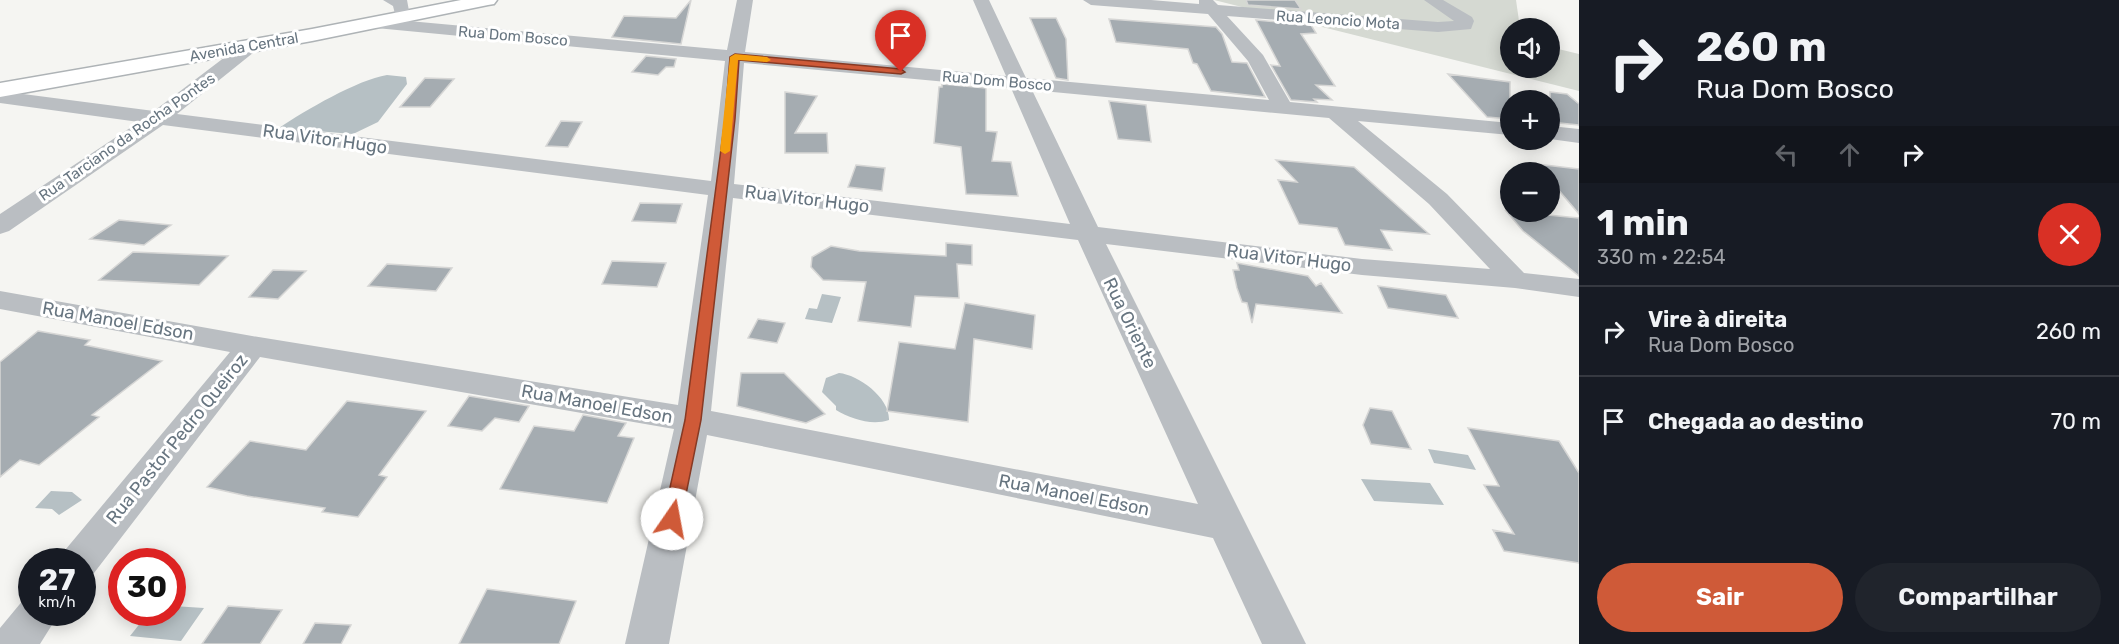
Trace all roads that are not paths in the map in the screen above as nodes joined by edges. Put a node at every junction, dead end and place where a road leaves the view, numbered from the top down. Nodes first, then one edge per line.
1 (456, 0) edge
2 (488, 0) edge
3 (745, 0) edge
4 (981, 0) edge
5 (1092, 0) edge
6 (1432, 0) edge
7 (396, 5) edge
8 (1209, 5) edge
9 (376, 23) junction
10 (252, 45) junction
11 (735, 57) junction
12 (0, 83) edge
13 (1020, 83) junction
14 (0, 90) edge
15 (0, 97) edge
16 (1282, 108) junction
17 (1335, 113) junction
18 (160, 117) junction
19 (1500, 128) edge
20 (1560, 134) edge
21 (1579, 136) edge
22 (720, 188) junction
23 (0, 226) edge
24 (1088, 234) junction
25 (1515, 280) junction
26 (1579, 288) edge
27 (0, 300) edge
28 (252, 346) junction
29 (693, 420) junction
30 (1227, 525) junction
31 (90, 548) edge
32 (28, 626) edge
33 (14, 644) edge
34 (647, 644) edge
35 (1284, 644) edge

1 - 7 main road, Avenida Central
2 - 9 main road, Avenida Central
3 - 11 street
4 - 13 street, Rua Oriente
5 - 8 street, Rua Leoncio Mota
6 - 8 street, Rua Leoncio Mota
7 - 12 main road, Avenida Central
8 - 16 street
9 - 10 main road, Avenida Central
9 - 11 street, Rua Dom Bosco
10 - 14 main road, Avenida Central
10 - 18 street, Rua Tarciano da Rocha Pontes
11 - 13 street, Rua Dom Bosco
11 - 22 street
13 - 16 street, Rua Dom Bosco
13 - 24 street, Rua Oriente
15 - 18 street, Rua Vitor Hugo
16 - 17 street, Rua Dom Bosco
17 - 19 street, Rua Dom Bosco
17 - 25 street
18 - 22 street, Rua Vitor Hugo
18 - 23 street, Rua Tarciano da Rocha Pontes
20 - 21 street
22 - 24 street, Rua Vitor Hugo
22 - 29 street
24 - 25 street, Rua Vitor Hugo
24 - 30 street, Rua Oriente
25 - 26 street, Rua Vitor Hugo
27 - 28 street, Rua Manoel Edson
28 - 29 street, Rua Manoel Edson
28 - 31 street, Rua Pastor Pedro Queiroz
29 - 30 street, Rua Manoel Edson
29 - 34 street
30 - 35 street, Rua Oriente
32 - 33 street

